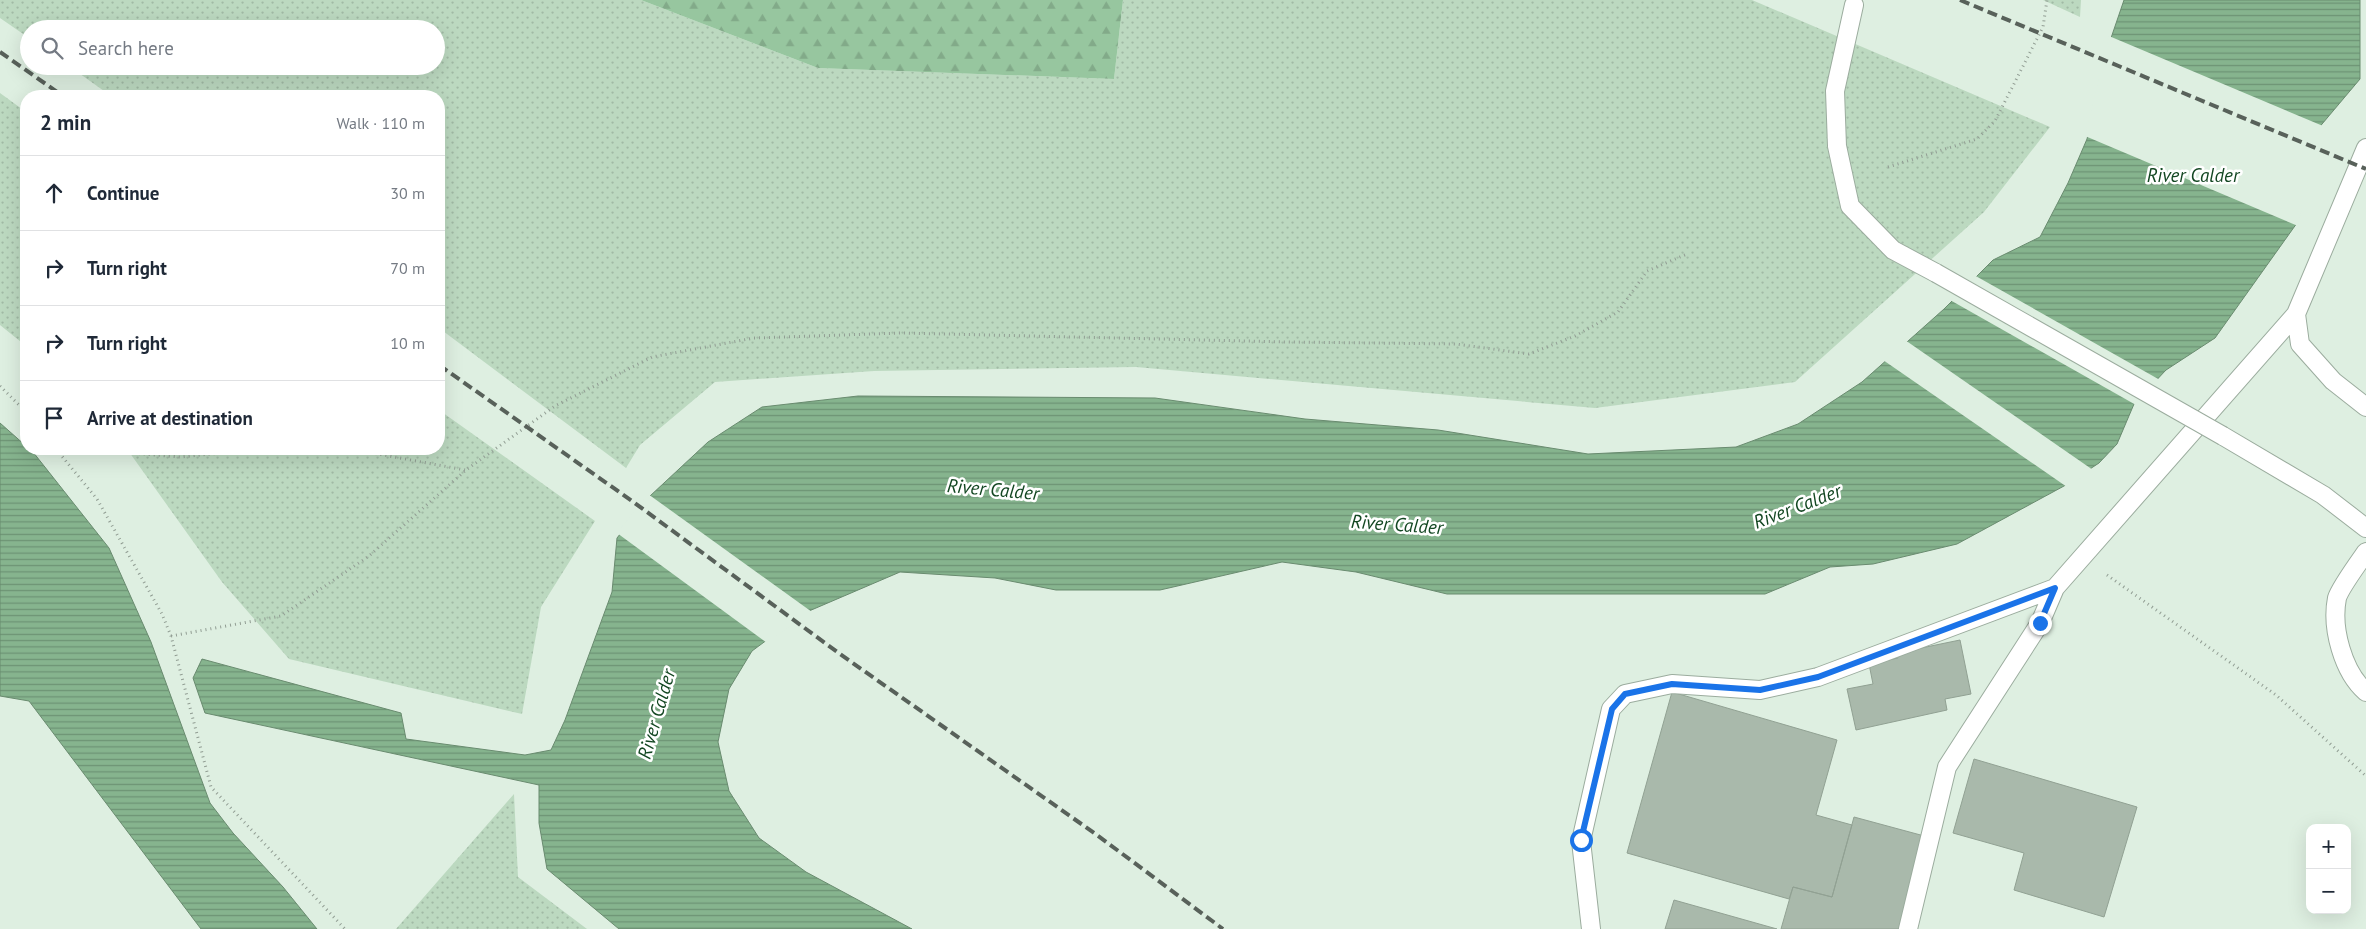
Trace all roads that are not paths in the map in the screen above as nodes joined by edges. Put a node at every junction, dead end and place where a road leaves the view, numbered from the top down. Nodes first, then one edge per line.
1 (1854, 5) dead end
2 (2366, 148) edge
3 (2296, 314) junction
4 (2366, 407) edge
5 (2366, 528) edge
6 (2366, 552) edge
7 (2055, 588) junction
8 (2366, 692) edge
9 (1591, 929) edge
10 (1908, 929) edge

1 - 5 lane, bridge
2 - 3 lane
3 - 4 lane
3 - 7 lane
6 - 8 lane
7 - 9 lane
7 - 10 lane

